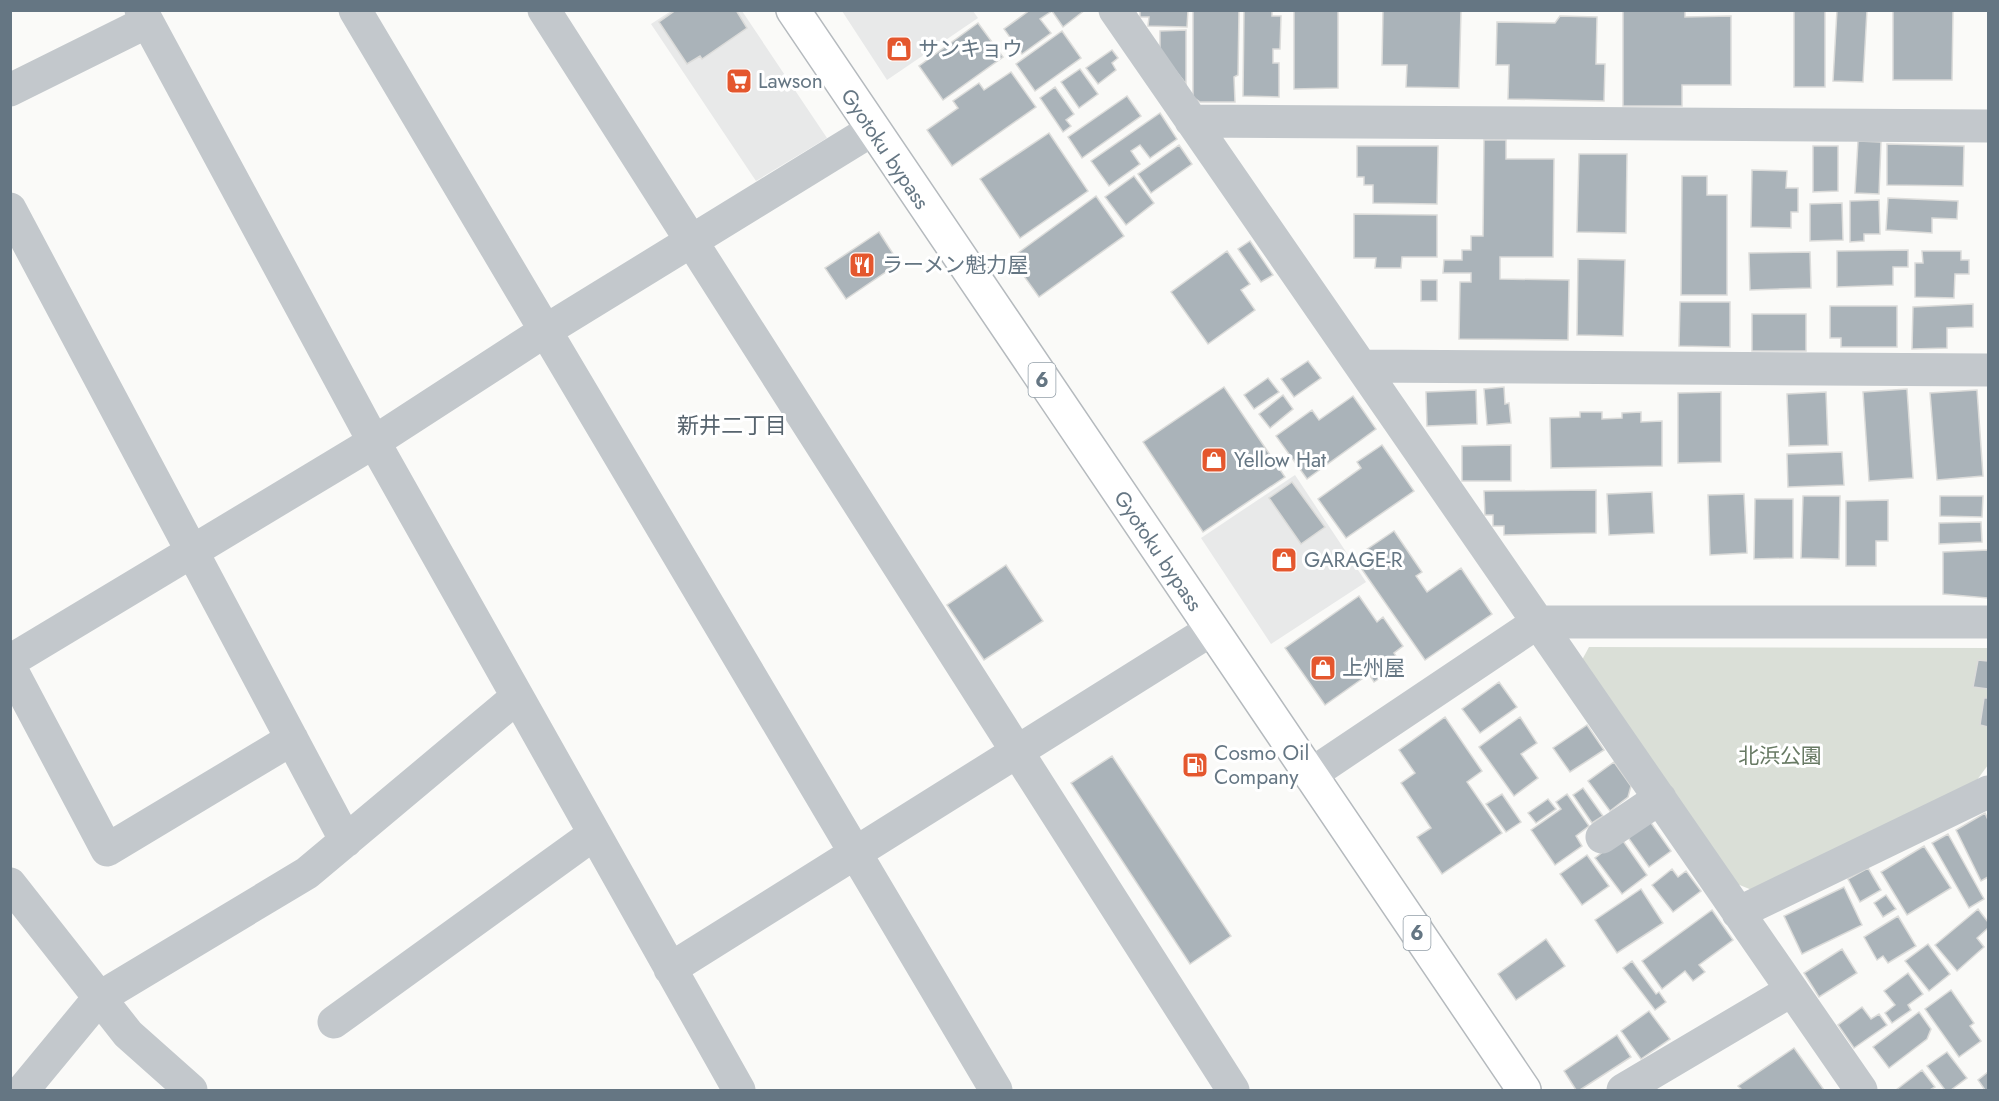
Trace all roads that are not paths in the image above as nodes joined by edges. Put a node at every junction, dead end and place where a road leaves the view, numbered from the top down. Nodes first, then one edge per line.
1 (354, 10) edge
2 (544, 10) edge
3 (793, 10) edge
4 (1115, 10) edge
5 (144, 16) edge
6 (10, 90) edge
7 (1191, 121) junction
8 (1989, 126) edge
9 (872, 130) junction
10 (10, 209) edge
11 (690, 242) junction
12 (545, 331) junction
13 (1361, 366) junction
14 (1989, 370) edge
15 (374, 442) junction
16 (192, 551) junction
17 (1538, 622) junction
18 (1989, 622) edge
19 (1211, 630) junction
20 (10, 661) edge
21 (10, 667) edge
22 (516, 698) junction
23 (292, 739) junction
24 (1017, 752) junction
25 (1310, 775) junction
26 (1989, 792) edge
27 (1660, 798) junction
28 (594, 834) junction
29 (1602, 837) dead end
30 (346, 841) junction
31 (855, 853) junction
32 (10, 884) edge
33 (1738, 913) junction
34 (670, 969) junction
35 (1792, 990) junction
36 (99, 998) junction
37 (336, 1023) dead end
38 (23, 1090) edge
39 (191, 1090) edge
40 (739, 1090) edge
41 (996, 1090) edge
42 (1233, 1090) edge
43 (1524, 1090) edge
44 (1623, 1090) edge
45 (1861, 1090) edge

1 - 12 street
2 - 11 street
3 - 9 main road, Gyotoku bypass / 6
4 - 7 street
5 - 6 street
5 - 15 street
7 - 8 street
7 - 13 street
9 - 11 street
9 - 19 main road, Gyotoku bypass / 6
10 - 16 street
11 - 12 street
11 - 24 street
12 - 15 street
12 - 31 street
13 - 14 street
13 - 17 street
15 - 16 street
15 - 22 street
16 - 20 street
16 - 23 street
17 - 18 street
17 - 25 street
17 - 27 street
19 - 24 street
19 - 25 main road, Gyotoku bypass / 6
21 - 23 street
22 - 28 street
22 - 30 street
23 - 30 street
24 - 31 street
24 - 42 street
25 - 43 main road, Gyotoku bypass / 6
26 - 33 street
27 - 29 street
27 - 33 street
28 - 34 street
28 - 37 street
30 - 36 street
31 - 34 street
31 - 41 street
32 - 36 street
33 - 35 street
34 - 40 street
35 - 44 street
35 - 45 street
36 - 38 street
36 - 39 street

